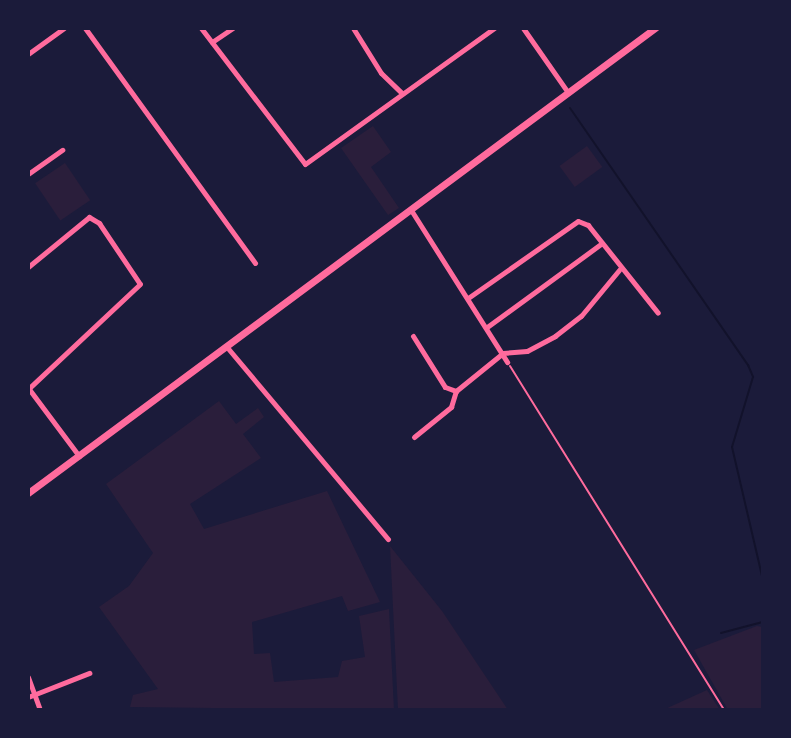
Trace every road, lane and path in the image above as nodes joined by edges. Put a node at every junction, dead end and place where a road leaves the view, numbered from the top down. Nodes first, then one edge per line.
1 (64, 28) edge
2 (85, 28) edge
3 (201, 28) edge
4 (233, 28) edge
5 (353, 28) edge
6 (494, 28) edge
7 (523, 28) edge
8 (655, 28) edge
9 (212, 42) junction
10 (28, 54) edge
11 (567, 91) junction
12 (402, 93) junction
13 (62, 150) dead end
14 (28, 174) edge
15 (411, 210) junction
16 (602, 243) junction
17 (255, 263) dead end
18 (28, 267) edge
19 (619, 270) junction
20 (468, 298) junction
21 (658, 313) dead end
22 (487, 327) junction
23 (413, 336) dead end
24 (226, 346) junction
25 (503, 353) junction
26 (507, 362) joint
27 (28, 389) edge
28 (456, 391) junction
29 (414, 437) dead end
30 (79, 456) junction
31 (28, 493) edge
32 (388, 539) dead end
33 (89, 673) dead end
34 (28, 677) edge
35 (31, 696) edge
36 (40, 710) edge
37 (724, 710) edge

1 - 10 street
2 - 17 street
3 - 9 street
4 - 9 street
5 - 12 street
6 - 12 street
7 - 11 street
8 - 11 main road
9 - 12 street
11 - 15 main road
13 - 14 street
15 - 20 street
15 - 24 main road
16 - 19 street
16 - 20 street
16 - 22 street
18 - 27 street
19 - 21 street
19 - 25 street
20 - 22 street
22 - 25 street
23 - 28 street
24 - 30 main road
24 - 32 street
25 - 26 street
25 - 28 street
26 - 37 path
27 - 30 street
28 - 29 street
30 - 31 main road
33 - 35 street
34 - 35 street
35 - 36 street

